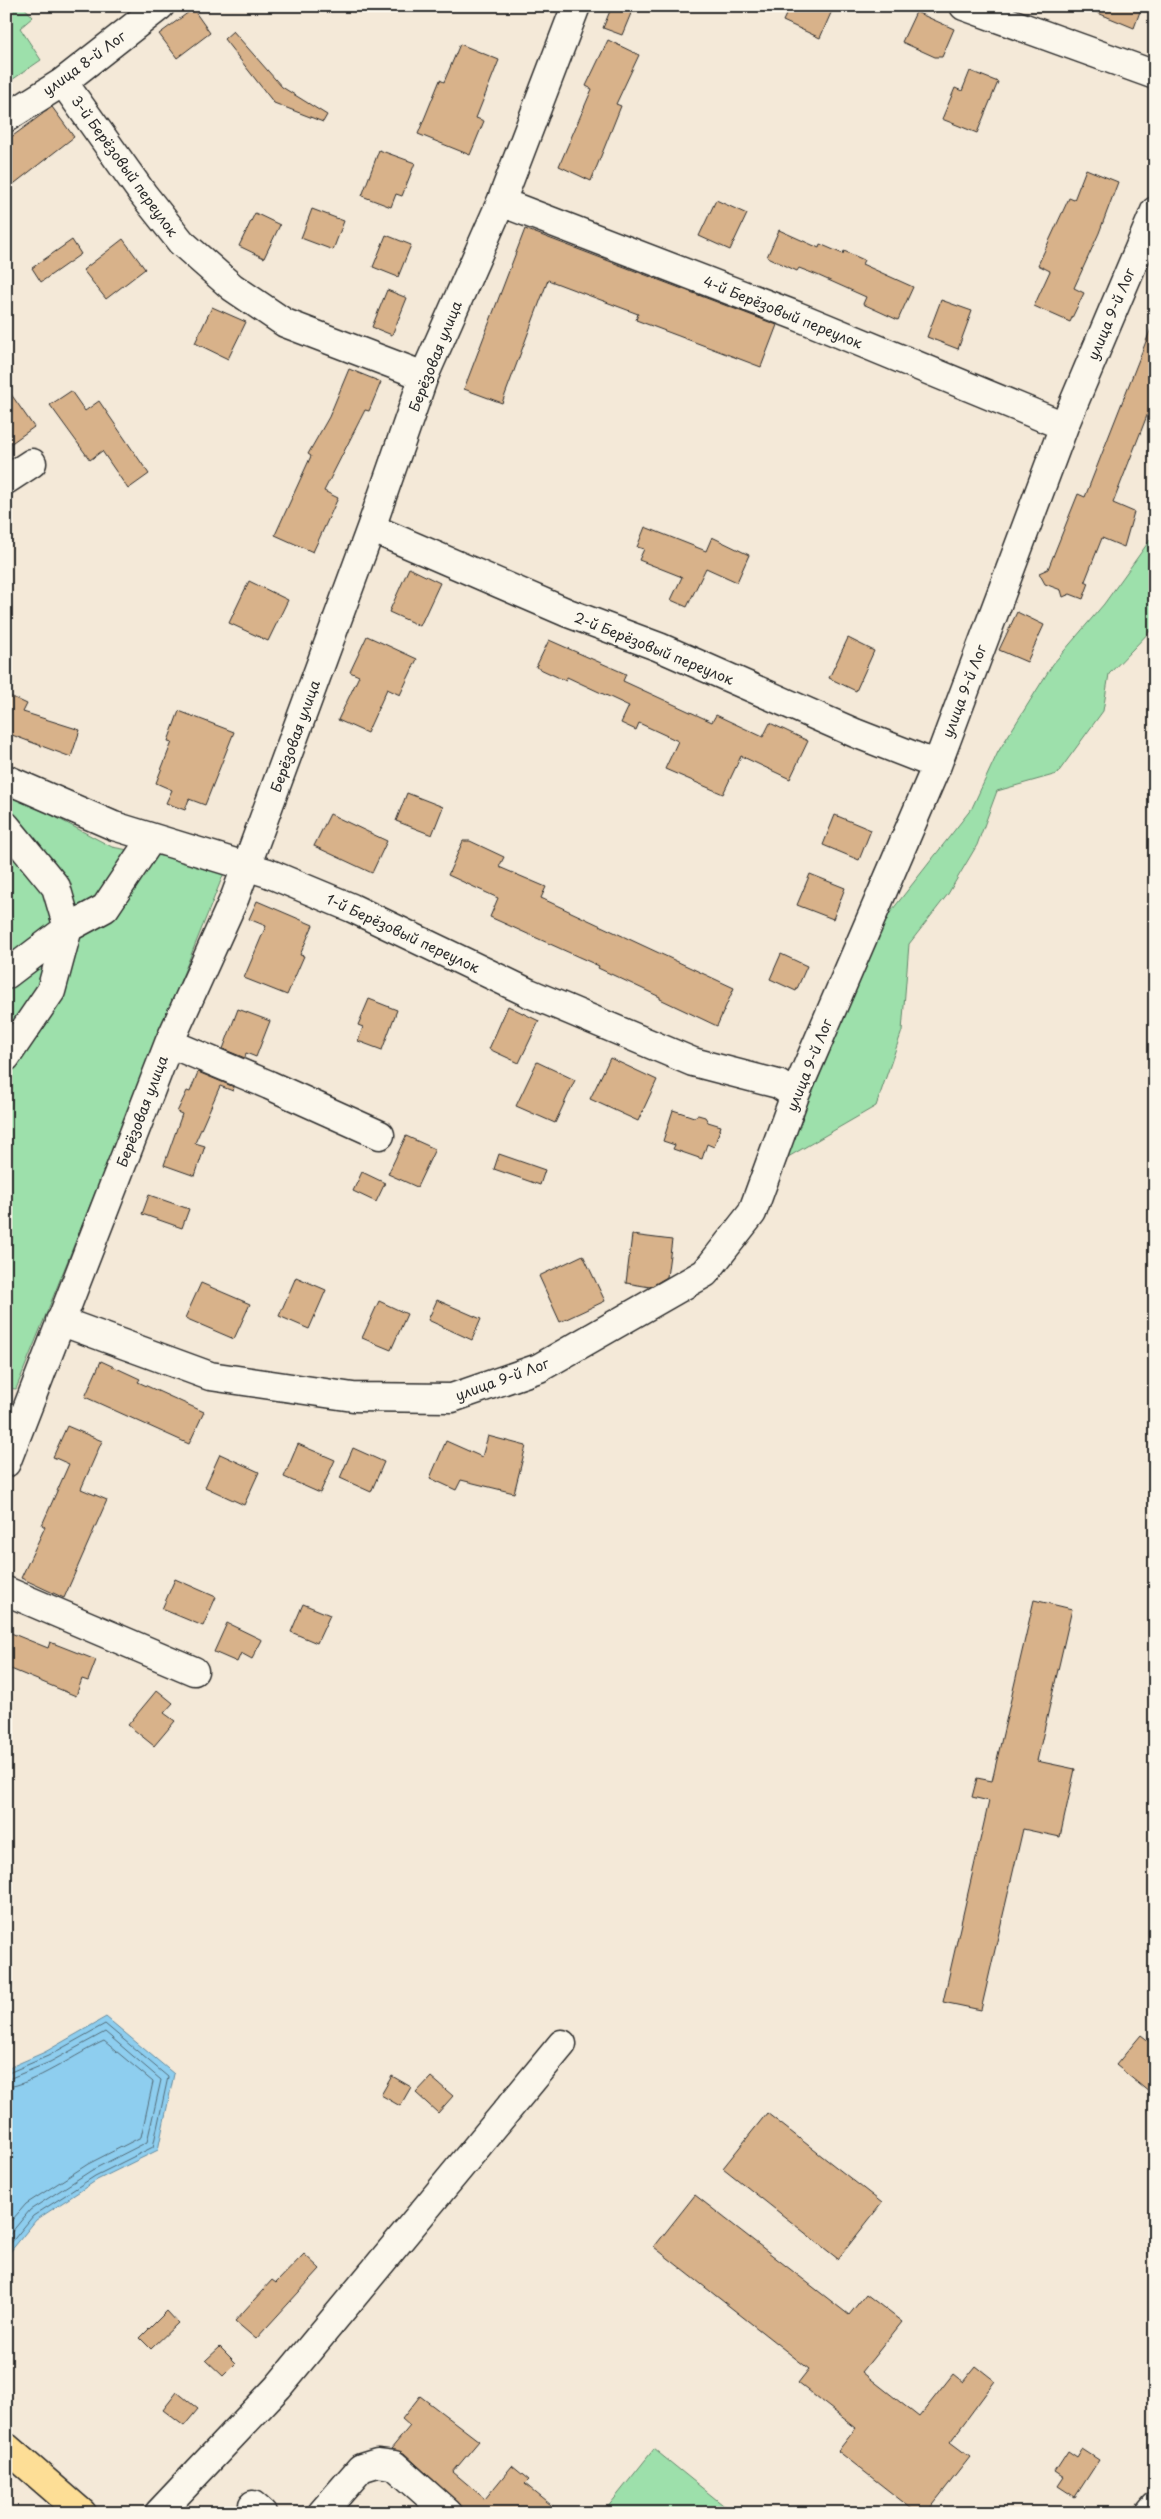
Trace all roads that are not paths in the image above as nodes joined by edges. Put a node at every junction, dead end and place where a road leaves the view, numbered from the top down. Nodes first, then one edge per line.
1 (160, 6) edge
2 (576, 6) edge
3 (964, 6) edge
4 (1155, 75) edge
5 (63, 82) junction
6 (6, 118) edge
7 (501, 202) junction
8 (1155, 211) edge
9 (424, 376) junction
10 (1064, 426) junction
11 (32, 463) dead end
12 (6, 480) edge
13 (371, 528) junction
14 (937, 765) junction
15 (6, 779) edge
16 (6, 826) edge
17 (151, 839) junction
18 (246, 866) junction
19 (68, 928) junction
20 (6, 975) edge
21 (169, 1043) junction
22 (6, 1056) edge
23 (795, 1095) junction
24 (380, 1136) dead end
25 (60, 1321) junction
26 (17, 1399) edge
27 (6, 1463) edge
28 (6, 1591) edge
29 (194, 1671) dead end
30 (562, 2044) dead end
31 (6, 2447) edge
32 (1155, 2507) edge
33 (82, 2513) edge
34 (158, 2513) edge
35 (322, 2513) edge
36 (448, 2513) edge
37 (1150, 2513) edge

1 - 5 street, улица 8-й Лог
2 - 7 street, Берёзовая улица
3 - 4 street
5 - 6 street, улица 8-й Лог
5 - 9 street, 3-й Берёзовый переулок
7 - 9 street, Берёзовая улица
7 - 10 street, 4-й Берёзовый переулок
8 - 10 street, улица 9-й Лог
9 - 13 street, Берёзовая улица
10 - 14 street, улица 9-й Лог
11 - 12 street
13 - 14 street, 2-й Берёзовый переулок
13 - 18 street, Берёзовая улица
14 - 23 street, улица 9-й Лог
15 - 17 street, 1-й Берёзовый переулок
16 - 19 street
17 - 18 street, 1-й Берёзовый переулок
17 - 19 street
18 - 21 street, Берёзовая улица
18 - 23 street, 1-й Берёзовый переулок
19 - 20 street
19 - 22 street
21 - 24 street
21 - 25 street, Берёзовая улица
23 - 25 street, улица 9-й Лог
25 - 26 street, Берёзовая улица
26 - 27 street, Берёзовая улица
28 - 29 street
30 - 34 street
31 - 33 main road
32 - 37 street
35 - 36 street

